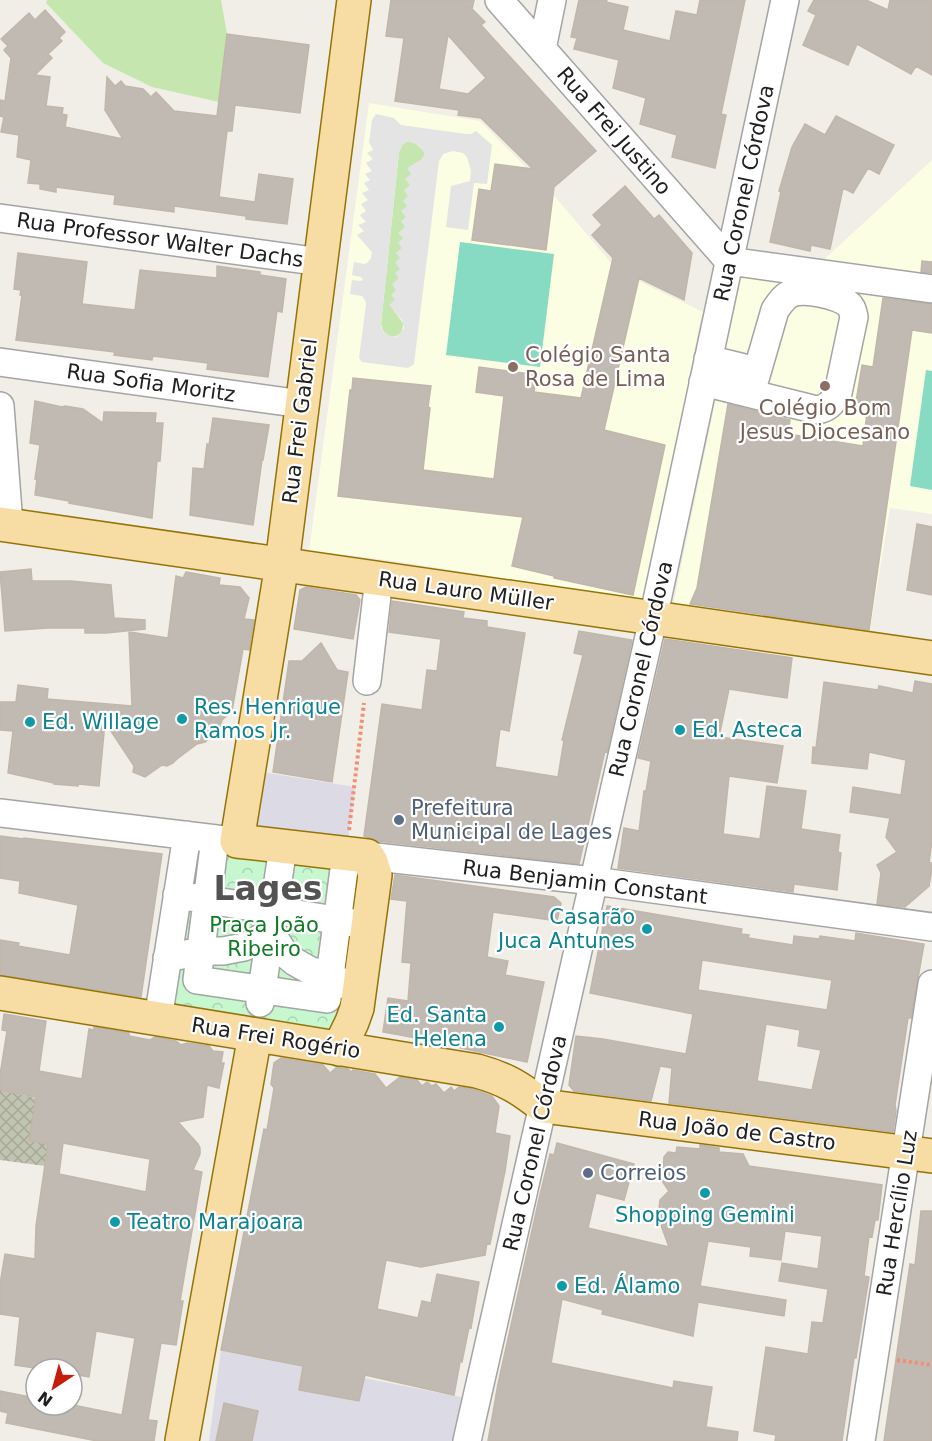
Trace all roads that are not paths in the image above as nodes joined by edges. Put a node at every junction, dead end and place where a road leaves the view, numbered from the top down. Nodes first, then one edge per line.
1 (354, 0) edge
2 (499, 0) edge
3 (552, 0) edge
4 (785, 0) edge
5 (542, 49) junction
6 (0, 218) edge
7 (729, 261) junction
8 (321, 262) junction
9 (932, 289) edge
10 (0, 362) edge
11 (706, 371) junction
12 (754, 382) dead end
13 (302, 404) junction
14 (0, 406) edge
15 (5, 524) edge
16 (282, 564) junction
17 (379, 578) junction
18 (653, 619) junction
19 (932, 658) edge
20 (367, 681) road end
21 (0, 813) edge
22 (186, 842) junction
23 (282, 854) junction
24 (217, 861) junction
25 (358, 864) junction
26 (594, 881) junction
27 (177, 895) junction
28 (349, 914) junction
29 (272, 921) junction
30 (932, 927) edge
31 (201, 951) junction
32 (167, 958) junction
33 (932, 984) edge
34 (0, 993) edge
35 (359, 994) junction
36 (261, 996) junction
37 (328, 996) junction
38 (158, 1019) junction
39 (255, 1035) junction
40 (339, 1049) junction
41 (543, 1107) junction
42 (919, 1154) edge
43 (182, 1441) edge
44 (467, 1441) edge
45 (861, 1441) edge

1 - 8 main road, Rua Frei Gabriel
2 - 5 street, Rua Frei Justino
3 - 5 street
4 - 7 street, Rua Coronel Córdova
5 - 7 street, Rua Frei Justino
6 - 8 street, Rua Professor Walter Dachs
7 - 9 street
7 - 11 street, Rua Coronel Córdova
8 - 13 main road, Rua Frei Gabriel
10 - 13 street, Rua Sofia Moritz
11 - 12 street
11 - 18 street, Rua Coronel Córdova
13 - 16 main road, Rua Frei Gabriel
14 - 15 street
15 - 16 main road, Rua Lauro Müller
16 - 17 main road, Rua Lauro Müller
16 - 24 main road, Rua Frei Gabriel
17 - 18 main road, Rua Lauro Müller
17 - 20 street
18 - 19 main road, Rua Lauro Müller
18 - 26 street, Rua Coronel Córdova
21 - 22 street
22 - 24 street
22 - 24 street
22 - 27 street
23 - 24 main road, Rua Benjamin Constant
23 - 25 main road, Rua Benjamin Constant
23 - 29 street
24 - 27 street
24 - 29 street
24 - 31 street
25 - 26 street, Rua Benjamin Constant
25 - 28 main road
26 - 30 street, Rua Benjamin Constant
26 - 41 street, Rua Coronel Córdova
27 - 32 street
28 - 29 street
28 - 35 main road
28 - 37 street
29 - 31 street
29 - 36 street
29 - 37 street
31 - 32 street
31 - 36 street
32 - 38 street
33 - 42 street, Rua Hercílio Luz
34 - 38 main road, Rua Frei Rogério
35 - 37 street
35 - 40 main road
36 - 37 street
38 - 39 main road, Rua Frei Rogério
39 - 40 main road, Rua Frei Rogério
39 - 43 main road
40 - 41 main road, Rua Frei Rogério
41 - 42 main road, Rua João de Castro
41 - 44 street, Rua Coronel Córdova
42 - 45 street, Rua Hercílio Luz

